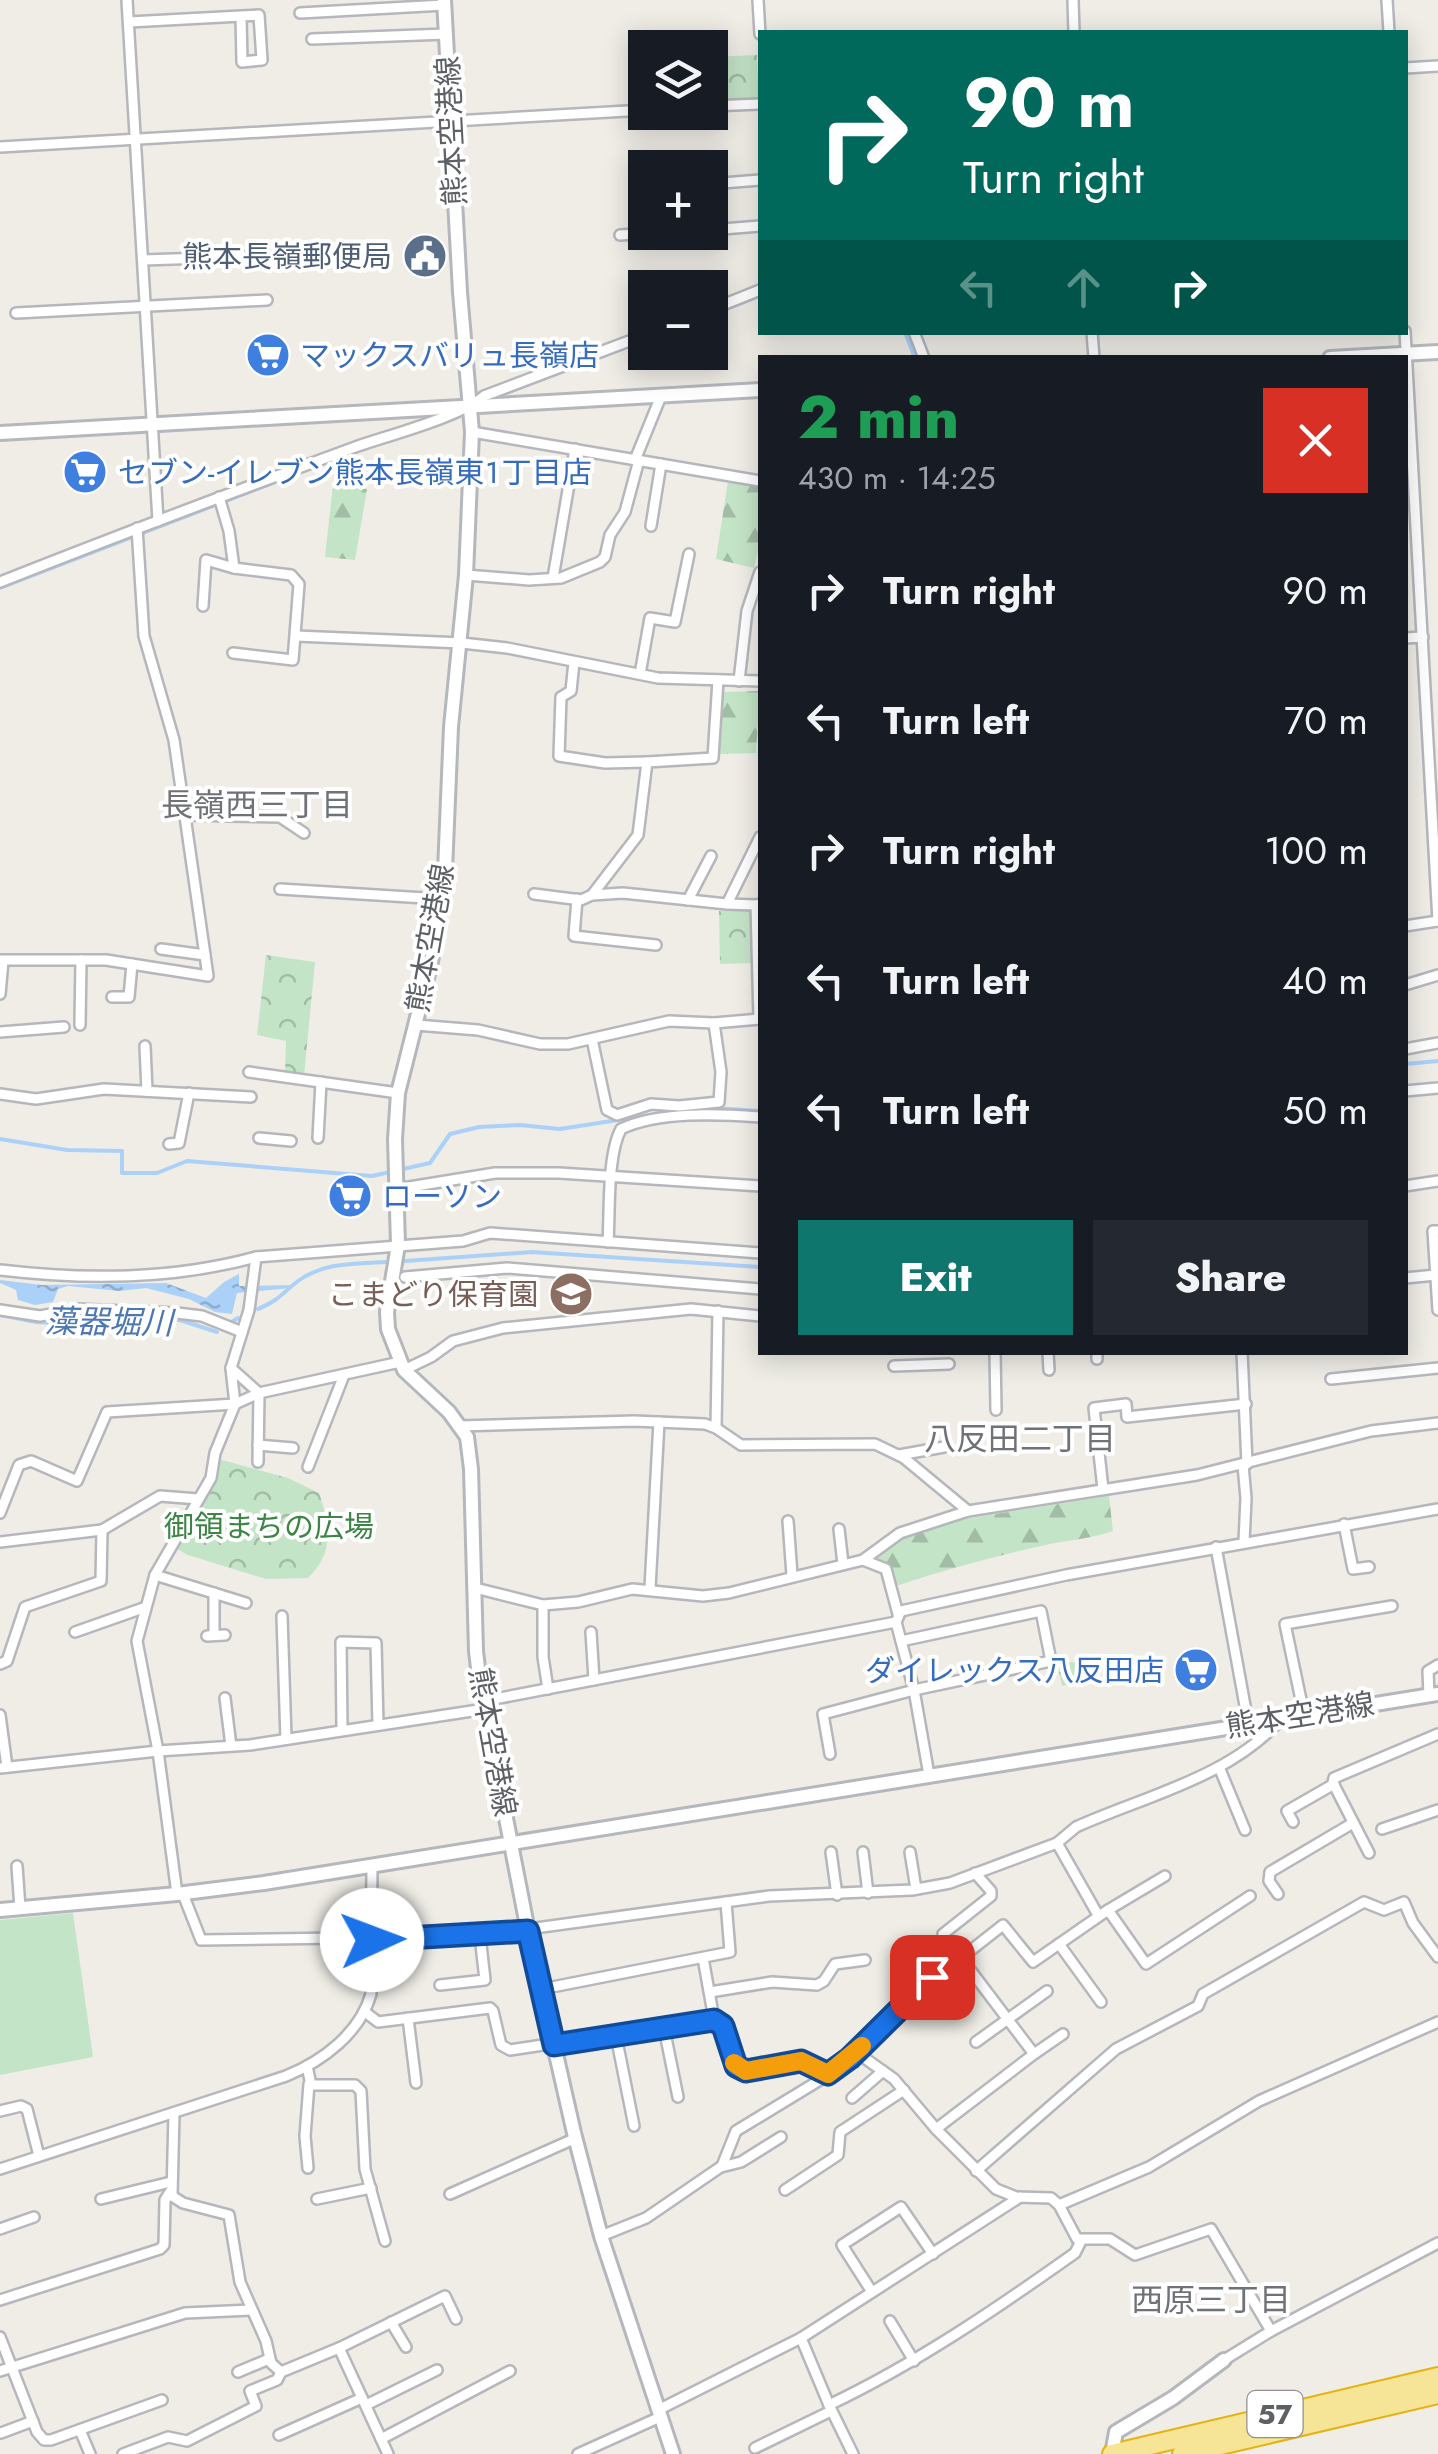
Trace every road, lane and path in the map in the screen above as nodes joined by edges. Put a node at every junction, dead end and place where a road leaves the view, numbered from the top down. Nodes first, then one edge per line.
1 (128, 0) edge
2 (758, 0) edge
3 (1072, 0) edge
4 (1387, 0) edge
5 (444, 2) edge
6 (300, 13) dead end
7 (240, 16) junction
8 (129, 22) junction
9 (760, 30) edge
10 (1074, 30) edge
11 (1389, 30) edge
12 (446, 34) junction
13 (312, 39) dead end
14 (1438, 66) edge
15 (1408, 68) edge
16 (758, 104) edge
17 (728, 105) edge
18 (628, 111) edge
19 (450, 120) junction
20 (136, 140) junction
21 (0, 147) edge
22 (758, 180) edge
23 (728, 183) edge
24 (758, 226) edge
25 (728, 229) edge
26 (628, 235) edge
27 (620, 236) dead end
28 (266, 256) dead end
29 (142, 260) junction
30 (758, 291) edge
31 (267, 300) dead end
32 (728, 303) edge
33 (145, 306) junction
34 (16, 313) dead end
35 (1405, 335) edge
36 (628, 341) edge
37 (1438, 352) edge
38 (1407, 353) junction
39 (1376, 355) edge
40 (758, 390) edge
41 (661, 396) junction
42 (471, 409) junction
43 (152, 425) junction
44 (1408, 426) edge
45 (472, 432) junction
46 (0, 433) edge
47 (574, 449) junction
48 (637, 460) junction
49 (662, 464) junction
50 (1409, 472) edge
51 (758, 481) edge
52 (219, 497) junction
53 (158, 521) junction
54 (651, 526) dead end
55 (138, 529) junction
56 (689, 554) dead end
57 (234, 568) junction
58 (466, 575) junction
59 (553, 578) junction
60 (758, 578) edge
61 (0, 582) edge
62 (203, 606) dead end
63 (296, 636) junction
64 (1423, 637) junction
65 (1408, 638) edge
66 (462, 643) junction
67 (233, 653) dead end
68 (574, 662) junction
69 (640, 674) junction
70 (718, 680) junction
71 (739, 681) junction
72 (758, 682) edge
73 (646, 762) junction
74 (184, 815) junction
75 (304, 833) dead end
76 (758, 841) edge
77 (710, 856) dead end
78 (280, 889) dead end
79 (534, 894) dead end
80 (592, 895) junction
81 (441, 899) junction
82 (578, 899) junction
83 (688, 900) junction
84 (727, 904) junction
85 (758, 904) edge
86 (1438, 921) edge
87 (1408, 926) edge
88 (656, 945) dead end
89 (161, 949) dead end
90 (205, 955) junction
91 (81, 960) junction
92 (2, 961) edge
93 (132, 964) junction
94 (1438, 975) edge
95 (1408, 983) edge
96 (0, 994) edge
97 (112, 996) dead end
98 (758, 1019) edge
99 (714, 1023) junction
100 (80, 1025) dead end
101 (416, 1025) junction
102 (64, 1027) dead end
103 (0, 1032) edge
104 (592, 1039) junction
105 (1438, 1043) edge
106 (145, 1046) dead end
107 (1408, 1048) edge
108 (249, 1072) dead end
109 (321, 1082) junction
110 (1438, 1088) edge
111 (1408, 1090) edge
112 (147, 1091) junction
113 (189, 1093) junction
114 (398, 1093) junction
115 (0, 1094) edge
116 (251, 1097) dead end
117 (758, 1117) edge
118 (259, 1138) dead end
119 (318, 1138) dead end
120 (291, 1141) dead end
121 (168, 1144) dead end
122 (612, 1177) junction
123 (1438, 1181) edge
124 (397, 1184) junction
125 (758, 1186) edge
126 (1408, 1186) edge
127 (1438, 1231) edge
128 (608, 1242) junction
129 (398, 1246) junction
130 (758, 1252) edge
131 (256, 1257) junction
132 (0, 1270) edge
133 (1436, 1275) edge
134 (404, 1277) dead end
135 (1408, 1278) edge
136 (758, 1289) edge
137 (0, 1310) edge
138 (1438, 1310) edge
139 (718, 1311) junction
140 (758, 1316) edge
141 (242, 1332) junction
142 (932, 1355) edge
143 (995, 1355) edge
144 (1048, 1355) edge
145 (1242, 1355) edge
146 (932, 1364) junction
147 (949, 1364) dead end
148 (402, 1366) junction
149 (894, 1366) dead end
150 (230, 1368) junction
151 (1438, 1368) edge
152 (1049, 1370) dead end
153 (344, 1374) junction
154 (1330, 1379) dead end
155 (259, 1394) junction
156 (234, 1404) junction
157 (1246, 1404) junction
158 (996, 1410) dead end
159 (659, 1422) junction
160 (1438, 1423) edge
161 (460, 1426) junction
162 (716, 1428) junction
163 (258, 1445) junction
164 (944, 1447) dead end
165 (294, 1448) dead end
166 (899, 1455) junction
167 (258, 1462) dead end
168 (1245, 1464) junction
169 (308, 1467) dead end
170 (1103, 1489) junction
171 (198, 1500) junction
172 (1438, 1509) edge
173 (968, 1512) junction
174 (0, 1513) edge
175 (788, 1521) dead end
176 (1344, 1524) junction
177 (839, 1529) dead end
178 (102, 1530) junction
179 (0, 1542) edge
180 (1244, 1542) junction
181 (1216, 1547) junction
182 (863, 1560) junction
183 (843, 1564) junction
184 (1369, 1567) dead end
185 (155, 1575) junction
186 (792, 1575) junction
187 (475, 1588) junction
188 (650, 1588) junction
189 (214, 1593) junction
190 (246, 1603) dead end
191 (543, 1605) junction
192 (1392, 1606) dead end
193 (146, 1607) junction
194 (282, 1616) dead end
195 (897, 1618) junction
196 (76, 1632) dead end
197 (591, 1632) dead end
198 (215, 1635) dead end
199 (901, 1641) junction
200 (0, 1664) edge
201 (1438, 1665) edge
202 (594, 1680) junction
203 (548, 1688) junction
204 (914, 1690) junction
205 (1433, 1694) edge
206 (225, 1698) dead end
207 (484, 1705) junction
208 (1304, 1714) junction
209 (0, 1715) edge
210 (1284, 1717) junction
211 (1248, 1722) junction
212 (378, 1725) junction
213 (342, 1730) junction
214 (1438, 1734) edge
215 (286, 1739) junction
216 (231, 1746) junction
217 (158, 1751) junction
218 (830, 1754) dead end
219 (1219, 1766) junction
220 (4, 1768) edge
221 (929, 1774) junction
222 (1334, 1784) junction
223 (1438, 1810) edge
224 (1293, 1822) dead end
225 (1354, 1822) junction
226 (1382, 1829) dead end
227 (1245, 1830) dead end
228 (511, 1842) junction
229 (1056, 1843) junction
230 (830, 1852) dead end
231 (863, 1852) dead end
232 (910, 1852) dead end
233 (1369, 1853) dead end
234 (372, 1865) junction
235 (16, 1866) dead end
236 (975, 1872) junction
237 (1164, 1876) dead end
238 (916, 1889) junction
239 (868, 1892) junction
240 (180, 1894) junction
241 (837, 1894) junction
242 (1278, 1894) dead end
243 (1250, 1896) dead end
244 (726, 1902) junction
245 (20, 1908) junction
246 (0, 1910) edge
247 (1103, 1912) junction
248 (528, 1931) junction
249 (480, 1936) junction
250 (372, 1940) junction
251 (1059, 1944) junction
252 (959, 1955) junction
253 (1438, 1957) edge
254 (703, 1958) junction
255 (865, 1960) dead end
256 (440, 1985) dead end
257 (542, 1989) junction
258 (1046, 1990) dead end
259 (710, 1992) junction
260 (1100, 2002) dead end
261 (365, 2012) junction
262 (408, 2018) junction
263 (1008, 2019) junction
264 (714, 2020) junction
265 (1438, 2022) edge
266 (664, 2028) junction
267 (1063, 2034) dead end
268 (616, 2036) junction
269 (976, 2042) dead end
270 (554, 2045) junction
271 (856, 2052) junction
272 (1034, 2054) junction
273 (307, 2066) junction
274 (883, 2071) junction
275 (828, 2074) junction
276 (416, 2083) dead end
277 (308, 2084) junction
278 (904, 2090) junction
279 (678, 2098) dead end
280 (852, 2098) dead end
281 (0, 2111) edge
282 (174, 2113) junction
283 (634, 2126) dead end
284 (936, 2129) junction
285 (780, 2137) dead end
286 (576, 2138) junction
287 (731, 2139) junction
288 (40, 2156) junction
289 (745, 2159) junction
290 (1, 2165) edge
291 (308, 2168) dead end
292 (720, 2168) junction
293 (976, 2171) junction
294 (170, 2187) junction
295 (371, 2188) junction
296 (785, 2190) dead end
297 (450, 2194) dead end
298 (1020, 2197) junction
299 (101, 2199) dead end
300 (317, 2199) dead end
301 (1059, 2205) junction
302 (34, 2217) dead end
303 (0, 2229) edge
304 (601, 2236) junction
305 (386, 2241) dead end
306 (1081, 2241) junction
307 (1438, 2243) edge
308 (933, 2254) junction
309 (872, 2292) junction
310 (0, 2300) edge
311 (251, 2310) junction
312 (456, 2319) dead end
313 (890, 2321) dead end
314 (391, 2322) junction
315 (1270, 2331) junction
316 (0, 2337) edge
317 (802, 2338) junction
318 (406, 2347) dead end
319 (339, 2348) junction
320 (269, 2359) junction
321 (1224, 2360) joint
322 (914, 2361) junction
323 (11, 2367) junction
324 (438, 2370) dead end
325 (510, 2370) dead end
326 (0, 2372) edge
327 (238, 2372) dead end
328 (280, 2372) junction
329 (1438, 2377) edge
330 (1438, 2394) edge
331 (162, 2400) dead end
332 (364, 2402) junction
333 (830, 2408) junction
334 (659, 2414) junction
335 (32, 2422) junction
336 (80, 2430) junction
337 (1, 2433) edge
338 (279, 2435) dead end
339 (381, 2439) junction
340 (50, 2440) junction
341 (755, 2448) dead end
342 (384, 2453) edge
343 (45, 2454) edge
344 (90, 2454) edge
345 (123, 2454) edge
346 (578, 2454) edge
347 (673, 2454) edge
348 (853, 2454) edge
349 (1112, 2454) edge
350 (1182, 2454) edge

1 - 8 street
2 - 9 street
3 - 10 street
4 - 11 street
5 - 6 street
5 - 12 main road, 熊本空港線
7 - 7 street
7 - 8 street
8 - 20 street
12 - 13 street
12 - 19 main road, 熊本空港線
14 - 15 street
16 - 17 street
18 - 19 street
19 - 20 street
19 - 42 main road, 熊本空港線
20 - 21 street
20 - 29 street
22 - 23 street
24 - 25 street
26 - 27 street
28 - 29 street
29 - 33 street
30 - 32 street
31 - 33 street
33 - 34 street
33 - 43 street
35 - 38 street
36 - 42 street
37 - 38 main road
38 - 39 main road
40 - 41 main road
41 - 42 main road
41 - 48 street
42 - 43 main road
42 - 45 main road, 熊本空港線
42 - 52 street
43 - 46 main road
43 - 53 street
44 - 50 street
45 - 47 street
45 - 58 main road, 熊本空港線
47 - 48 street
47 - 59 street
48 - 49 street
48 - 59 street
49 - 51 street
49 - 54 street
50 - 64 street
52 - 53 street
52 - 57 street
53 - 55 street
55 - 61 street
55 - 74 street
56 - 69 street
57 - 62 street
57 - 63 street
58 - 59 street
58 - 66 main road, 熊本空港線
60 - 71 street
63 - 66 street
63 - 67 street
64 - 65 street
64 - 86 street
66 - 68 street
66 - 81 main road, 熊本空港線
68 - 69 street
68 - 73 street
69 - 70 street
70 - 71 street
70 - 73 street
71 - 72 street
73 - 80 street
74 - 75 street
74 - 90 street
76 - 84 street
77 - 83 street
78 - 81 street
79 - 82 street
80 - 82 street
80 - 83 street
81 - 101 main road, 熊本空港線
82 - 88 street
83 - 84 street
84 - 85 street
86 - 87 street
89 - 90 street
90 - 93 street
91 - 92 street
91 - 93 street
91 - 100 street
92 - 96 street
93 - 97 street
94 - 95 street
98 - 99 street
99 - 104 street
99 - 104 street
101 - 104 street
101 - 114 main road, 熊本空港線
102 - 103 street
105 - 107 street
106 - 112 street
108 - 109 street
109 - 114 street
109 - 119 street
110 - 111 street
112 - 113 street
112 - 115 street
113 - 116 street
113 - 121 street
114 - 124 main road, 熊本空港線
117 - 122 street
118 - 120 street
122 - 124 street
122 - 125 street
122 - 128 street
123 - 126 street
124 - 129 main road, 熊本空港線
127 - 133 street
128 - 129 street
128 - 130 street
129 - 131 street
129 - 148 main road, 熊本空港線
131 - 132 street
131 - 141 street
133 - 135 street
133 - 138 street
134 - 136 street
137 - 141 street
139 - 140 street
139 - 148 street
139 - 162 street
141 - 150 street
142 - 146 street
143 - 158 street
144 - 152 street
145 - 157 street
146 - 147 street
146 - 149 street
148 - 153 street
148 - 161 main road, 熊本空港線
150 - 155 street
150 - 156 street
151 - 154 street
153 - 155 street
153 - 169 street
155 - 156 street
155 - 163 street
156 - 171 street
156 - 174 street
157 - 168 street
157 - 170 street
159 - 161 street
159 - 162 street
159 - 188 street
160 - 168 street
161 - 187 main road, 熊本空港線
162 - 166 street
163 - 165 street
163 - 167 street
164 - 166 street
166 - 173 street
168 - 170 street
168 - 180 street
170 - 173 street
171 - 178 street
171 - 185 street
172 - 176 street
173 - 182 street
175 - 186 street
176 - 180 street
176 - 184 street
177 - 183 street
178 - 179 street
178 - 200 street
180 - 181 street
181 - 195 street
181 - 211 street
182 - 183 street
182 - 195 street
183 - 186 street
185 - 189 street
185 - 193 street
186 - 188 street
187 - 191 street
187 - 207 main road, 熊本空港線
188 - 191 street
189 - 190 street
189 - 198 street
191 - 203 street
192 - 208 street
193 - 196 street
193 - 217 street
194 - 215 street
195 - 199 street
195 - 202 street
197 - 202 street
199 - 204 street
199 - 204 street
201 - 205 street
202 - 203 street
203 - 207 street
204 - 218 street
204 - 221 street
205 - 208 main road, 熊本空港線
206 - 216 street
207 - 212 street
207 - 228 main road, 熊本空港線
208 - 210 main road, 熊本空港線
209 - 220 street
210 - 211 main road, 熊本空港線
210 - 219 street
211 - 221 main road, 熊本空港線
212 - 213 street
212 - 213 street
213 - 215 street
214 - 222 street
215 - 216 street
216 - 217 street
217 - 220 street
217 - 240 street
219 - 227 street
219 - 229 street
221 - 228 main road, 熊本空港線
222 - 224 street
222 - 225 street
223 - 226 street
225 - 233 street
225 - 242 street
228 - 234 main road, 熊本空港線
228 - 248 main road
229 - 236 street
229 - 247 street
230 - 241 street
231 - 239 street
232 - 238 street
234 - 240 main road, 熊本空港線
234 - 250 street
235 - 245 street
236 - 238 street
236 - 252 street
237 - 247 street
238 - 239 street
239 - 241 street
240 - 245 main road, 熊本空港線
240 - 250 street
241 - 244 street
243 - 247 street
244 - 248 street
244 - 254 street
245 - 246 main road, 熊本空港線
247 - 251 street
248 - 249 street
248 - 257 main road
249 - 250 street
249 - 256 street
250 - 261 street
251 - 252 street
251 - 260 street
252 - 263 street
252 - 271 street
253 - 293 street
254 - 257 street
254 - 259 street
255 - 259 street
257 - 270 main road
258 - 263 street
259 - 264 street
261 - 262 street
261 - 273 street
262 - 270 street
262 - 276 street
263 - 269 street
263 - 272 street
264 - 266 street
264 - 275 street
265 - 301 street
266 - 268 street
266 - 279 street
267 - 272 street
268 - 270 street
268 - 283 street
270 - 286 main road
271 - 274 street
271 - 275 street
272 - 284 street
273 - 277 street
273 - 282 street
274 - 278 street
274 - 280 street
275 - 287 street
277 - 291 street
277 - 295 street
278 - 284 street
278 - 296 street
281 - 288 street
282 - 288 street
282 - 294 street
284 - 293 street
285 - 289 street
286 - 297 street
286 - 304 main road
287 - 289 street
287 - 292 street
288 - 290 street
289 - 292 street
292 - 304 street
293 - 298 street
294 - 299 street
294 - 310 street
294 - 311 street
295 - 300 street
295 - 305 street
298 - 301 street
298 - 308 street
301 - 306 street
302 - 303 street
304 - 334 main road
306 - 315 street
306 - 322 street
307 - 315 street
308 - 309 street
308 - 309 street
309 - 317 street
311 - 320 street
311 - 323 street
312 - 314 street
313 - 322 street
314 - 318 street
314 - 319 street
315 - 321 street
316 - 323 street
317 - 333 street
317 - 334 street
319 - 328 street
319 - 332 street
320 - 327 street
320 - 328 street
321 - 349 main road
322 - 333 street
323 - 326 street
323 - 335 street
324 - 332 street
325 - 339 street
328 - 345 street
329 - 349 highway, 57
330 - 350 highway, 57
331 - 336 street
332 - 338 street
332 - 339 street
333 - 341 street
333 - 348 street
334 - 346 street
334 - 347 main road
335 - 337 street
335 - 340 street
336 - 340 street
336 - 344 street
339 - 342 street
340 - 343 street

